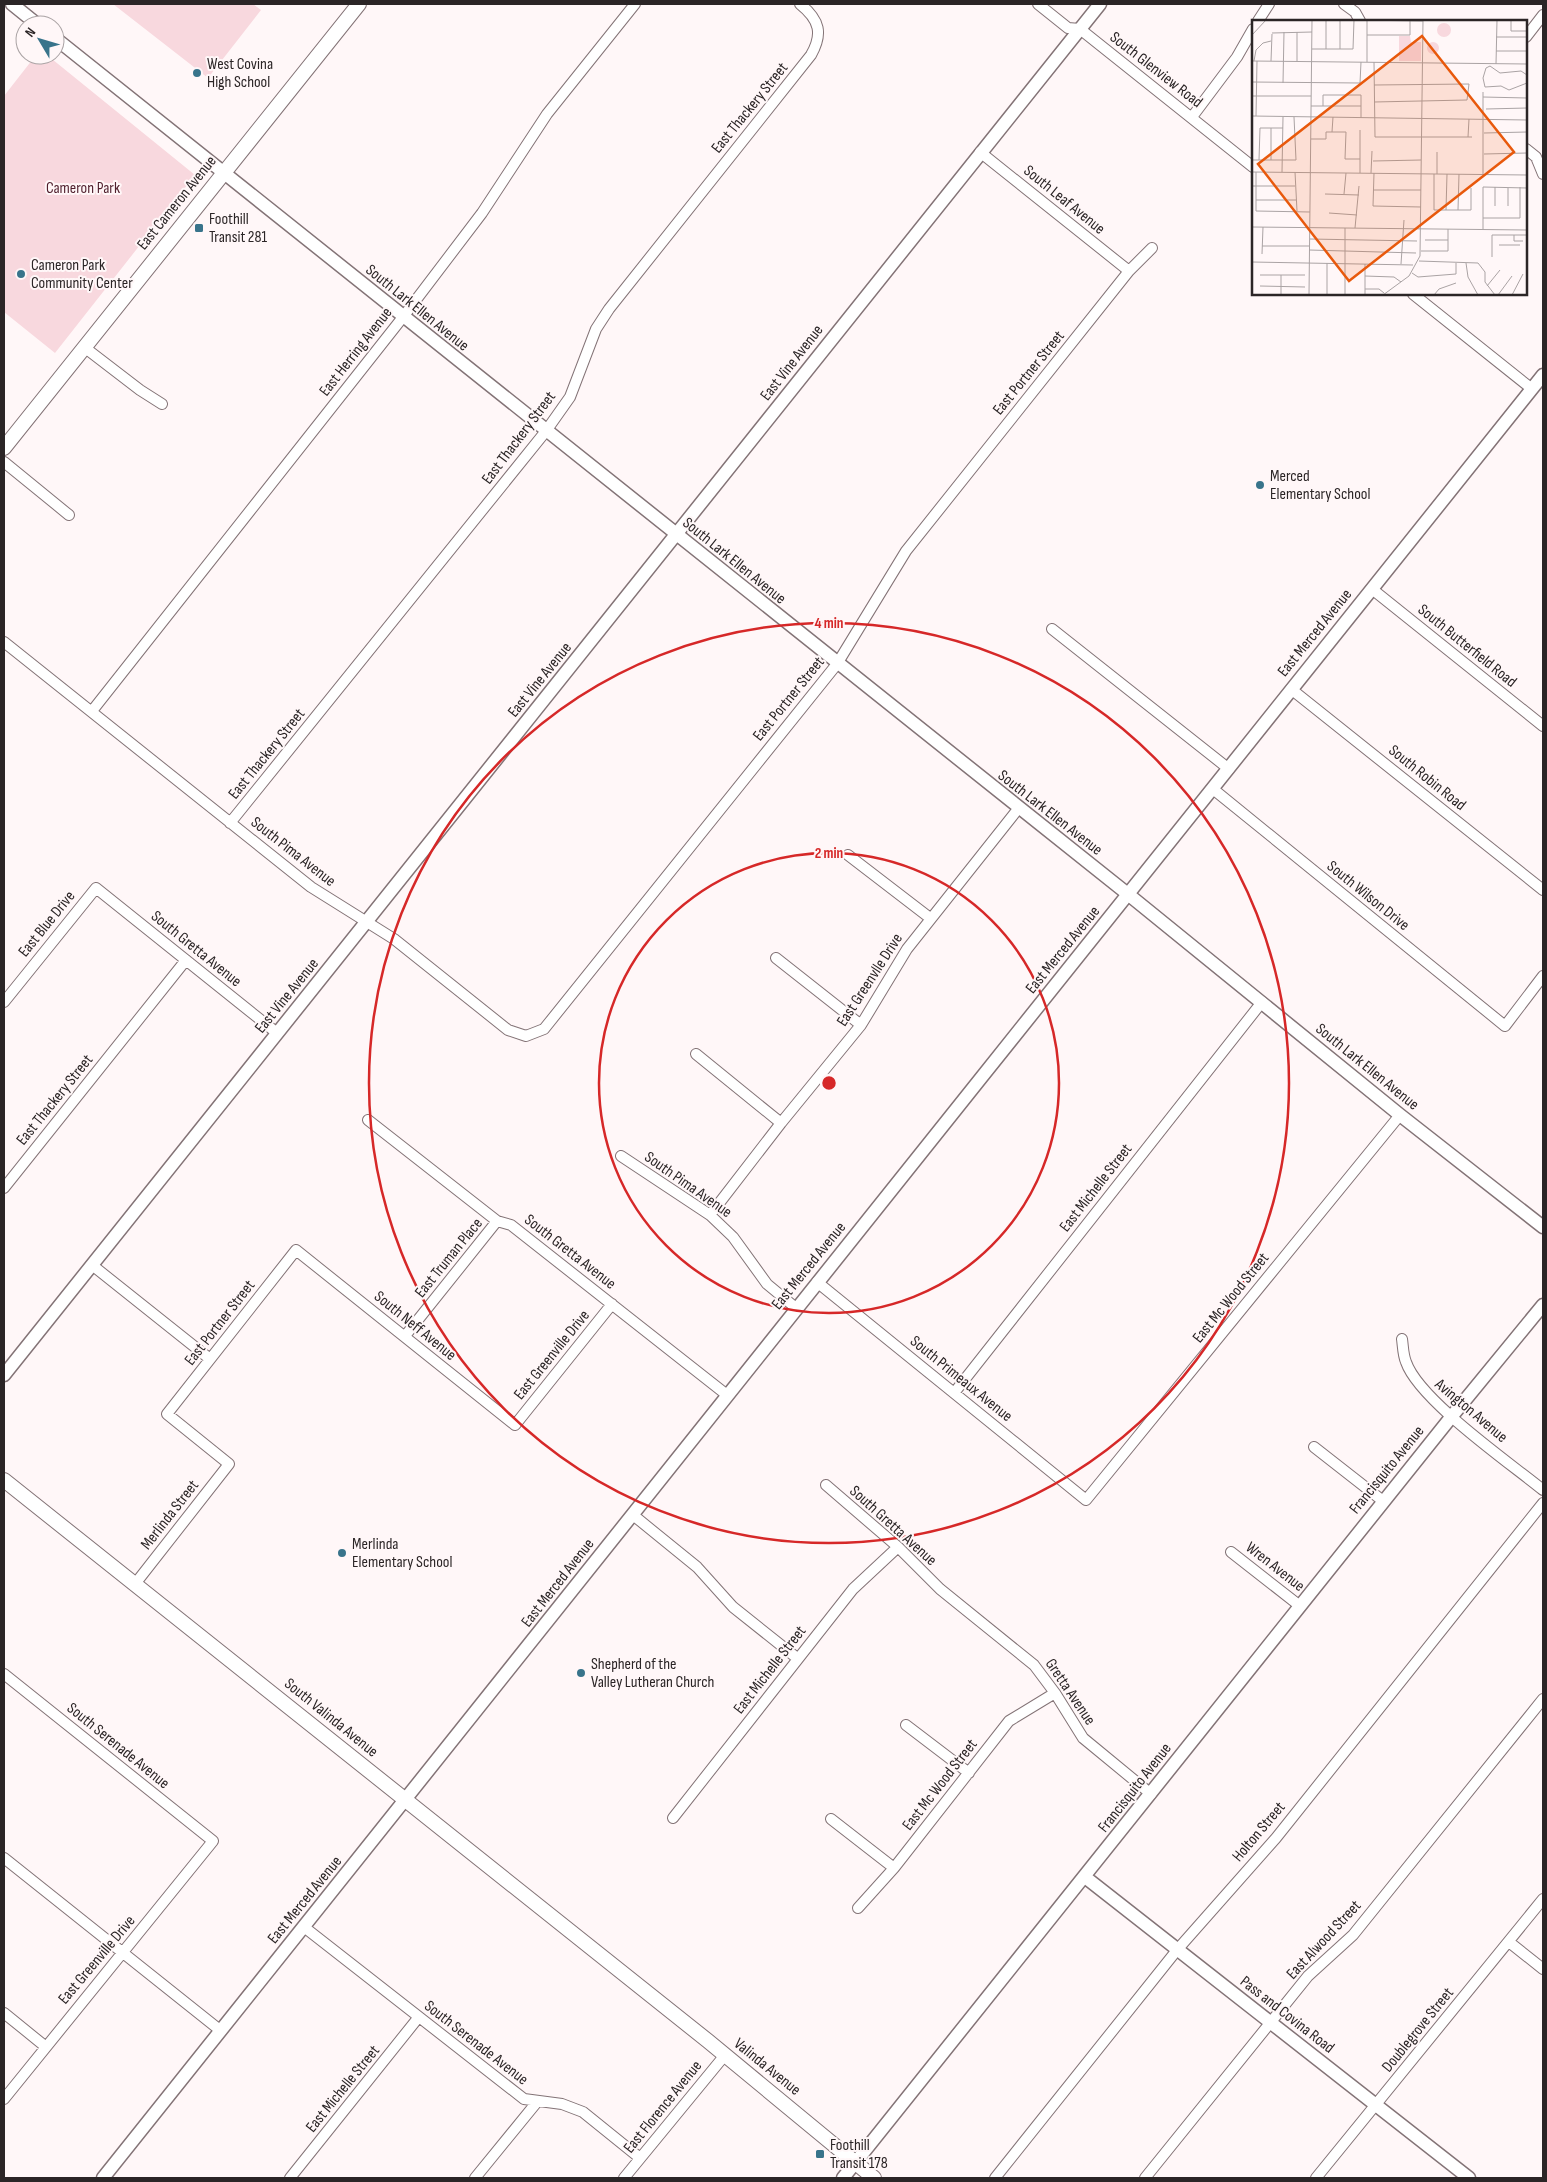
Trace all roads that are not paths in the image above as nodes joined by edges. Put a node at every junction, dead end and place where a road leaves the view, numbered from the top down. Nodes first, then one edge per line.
1 (12, 4) edge
2 (359, 4) edge
3 (635, 4) edge
4 (800, 4) edge
5 (1038, 4) edge
6 (1100, 4) edge
7 (1269, 4) edge
8 (1344, 4) edge
9 (26, 15) edge
10 (1543, 15) edge
11 (1259, 20) edge
12 (1359, 20) edge
13 (1080, 29) junction
14 (1252, 31) edge
15 (1527, 36) edge
16 (65, 46) edge
17 (1192, 117) junction
18 (1527, 150) edge
19 (980, 152) junction
20 (1252, 166) edge
21 (224, 173) junction
22 (1543, 174) edge
23 (1152, 248) dead end
24 (1129, 271) junction
25 (1413, 295) edge
26 (403, 317) junction
27 (84, 347) junction
28 (1543, 375) edge
29 (1532, 389) junction
30 (162, 404) dead end
31 (546, 432) junction
32 (4, 448) edge
33 (4, 462) edge
34 (69, 515) dead end
35 (676, 535) junction
36 (1372, 589) junction
37 (1052, 629) dead end
38 (4, 642) edge
39 (836, 664) junction
40 (1291, 689) junction
41 (92, 712) junction
42 (1543, 726) edge
43 (1229, 770) junction
44 (1213, 789) junction
45 (1018, 809) junction
46 (230, 822) junction
47 (848, 854) dead end
48 (96, 888) joint
49 (1543, 890) edge
50 (1128, 895) junction
51 (930, 918) junction
52 (366, 923) junction
53 (776, 958) dead end
54 (186, 960) junction
55 (1543, 976) edge
56 (4, 1002) edge
57 (1262, 1002) junction
58 (861, 1025) junction
59 (278, 1033) junction
60 (526, 1036) joint
61 (696, 1054) dead end
62 (1400, 1115) junction
63 (368, 1120) dead end
64 (781, 1123) junction
65 (621, 1156) dead end
66 (4, 1188) edge
67 (710, 1215) junction
68 (497, 1221) junction
69 (1543, 1227) edge
70 (296, 1250) joint
71 (92, 1265) junction
72 (817, 1282) junction
73 (612, 1304) junction
74 (1543, 1304) edge
75 (796, 1308) junction
76 (405, 1336) junction
77 (1402, 1339) dead end
78 (210, 1360) junction
79 (4, 1375) edge
80 (954, 1393) junction
81 (727, 1395) junction
82 (1452, 1416) junction
83 (515, 1425) joint
84 (1314, 1447) dead end
85 (229, 1464) joint
86 (4, 1480) edge
87 (826, 1485) dead end
88 (1543, 1490) edge
89 (1086, 1500) joint
90 (1384, 1502) junction
91 (1543, 1503) edge
92 (633, 1515) junction
93 (898, 1547) junction
94 (1231, 1552) dead end
95 (135, 1584) junction
96 (940, 1589) joint
97 (1300, 1606) junction
98 (797, 1658) junction
99 (4, 1674) edge
100 (1056, 1693) junction
101 (1543, 1698) edge
102 (906, 1725) dead end
103 (969, 1773) junction
104 (1150, 1794) junction
105 (406, 1800) junction
106 (673, 1818) dead end
107 (831, 1820) dead end
108 (213, 1841) joint
109 (4, 1858) edge
110 (894, 1868) junction
111 (1085, 1877) junction
112 (1543, 1899) edge
113 (858, 1908) dead end
114 (304, 1927) junction
115 (1509, 1942) junction
116 (1178, 1950) junction
117 (121, 1952) junction
118 (1543, 1969) edge
119 (637, 1984) joint
120 (4, 2013) edge
121 (418, 2018) junction
122 (1270, 2023) junction
123 (220, 2031) junction
124 (46, 2046) junction
125 (725, 2055) junction
126 (4, 2099) edge
127 (537, 2102) junction
128 (1376, 2105) junction
129 (640, 2158) junction
130 (856, 2163) junction
131 (102, 2178) edge
132 (290, 2178) edge
133 (475, 2178) edge
134 (624, 2178) edge
135 (843, 2178) edge
136 (874, 2178) edge
137 (995, 2178) edge
138 (1145, 2178) edge
139 (1316, 2178) edge
140 (1469, 2178) edge

1 - 9 street
2 - 21 main road, East Cameron Avenue
3 - 26 street, East Herring Avenue
4 - 31 street, East Thackery Street
5 - 13 street, South Glenview Road
6 - 13 street, East Vine Avenue
7 - 11 street
8 - 12 street
10 - 15 street
13 - 17 street, South Glenview Road
13 - 19 street, East Vine Avenue
14 - 17 street
16 - 21 street, South Lark Ellen Avenue
17 - 20 street, South Glenview Road
18 - 22 street
19 - 24 street, South Leaf Avenue
19 - 35 street, East Vine Avenue
21 - 26 street, South Lark Ellen Avenue
21 - 27 main road, East Cameron Avenue
23 - 24 street, East Portner Street
24 - 39 street, East Portner Street
25 - 29 street
26 - 31 street, South Lark Ellen Avenue
26 - 41 street, East Herring Avenue
27 - 30 street
27 - 32 main road, East Cameron Avenue
28 - 29 street, East Merced Avenue
29 - 36 street, East Merced Avenue
31 - 35 street, South Lark Ellen Avenue
31 - 46 street, East Thackery Street
33 - 34 street
35 - 39 street, South Lark Ellen Avenue
35 - 52 street, East Vine Avenue
36 - 40 street, East Merced Avenue
36 - 42 street, South Butterfield Road
37 - 43 street
38 - 41 street, South Pima Avenue
39 - 45 street, South Lark Ellen Avenue
39 - 60 street, East Portner Street
40 - 43 street, East Merced Avenue
40 - 49 street, South Robin Road
41 - 46 street, South Pima Avenue
43 - 44 street, East Merced Avenue
44 - 50 street, East Merced Avenue
44 - 55 street, South Wilson Drive
45 - 50 street, South Lark Ellen Avenue
45 - 51 street, East Greenvlle Drive
46 - 52 street, South Pima Avenue
47 - 51 street
48 - 54 street, South Gretta Avenue
48 - 56 street, East Blue Drive
50 - 57 street, South Lark Ellen Avenue
50 - 72 street, East Merced Avenue
51 - 58 street, East Greenvlle Drive
52 - 59 street, East Vine Avenue
52 - 60 street, South Pima Avenue
53 - 58 street
54 - 59 street, South Gretta Avenue
54 - 66 street, East Thackery Street
57 - 62 street, South Lark Ellen Avenue
57 - 80 street, East Michelle Street
58 - 64 street, East Greenvlle Drive
59 - 71 street, East Vine Avenue
61 - 64 street
62 - 69 street, South Lark Ellen Avenue
62 - 89 street, East Mc Wood Street
63 - 68 street, South Gretta Avenue
64 - 67 street, East Greenvlle Drive
65 - 67 street, South Pima Avenue
67 - 75 street, South Pima Avenue
68 - 73 street, South Gretta Avenue
68 - 76 street, East Truman Place
70 - 76 street, South Neff Avenue
70 - 78 street, East Portner Street
71 - 78 street
71 - 79 street, East Vine Avenue
72 - 75 street, East Merced Avenue
72 - 80 street, South Primeaux Avenue
73 - 81 street, South Gretta Avenue
73 - 83 street, East Greenville Drive
74 - 82 street, Francisquito Avenue
75 - 81 street, East Merced Avenue
76 - 83 street, South Neff Avenue
77 - 82 street, Avington Avenue
78 - 85 street, East Portner Street
80 - 89 street, South Primeaux Avenue
81 - 92 street, East Merced Avenue
82 - 88 street, Avington Avenue
82 - 90 street, Francisquito Avenue
84 - 90 street
85 - 95 street, Merlinda Street
86 - 95 main road, South Valinda Avenue
87 - 93 street, South Gretta Avenue
90 - 97 street, Francisquito Avenue
91 - 116 street, Holton Street
92 - 98 street
92 - 105 street, East Merced Avenue
93 - 96 street, South Gretta Avenue
93 - 98 street, East Michelle Street
94 - 97 street, Wren Avenue
95 - 105 main road, South Valinda Avenue
96 - 100 street, Gretta Avenue
97 - 104 street, Francisquito Avenue
98 - 106 street, East Michelle Street
99 - 108 street, South Serenade Avenue
100 - 103 street, East Mc Wood Street
100 - 104 street, Gretta Avenue
101 - 122 street, East Alwood Street
102 - 103 street
103 - 110 street, East Mc Wood Street
104 - 111 street, Francisquito Avenue
105 - 114 street, East Merced Avenue
105 - 119 main road, South Valinda Avenue
107 - 110 street
108 - 117 street, East Greenville Drive
109 - 117 street
110 - 113 street, East Mc Wood Street
111 - 116 street, Pass and Covina Road
111 - 130 street, Francisquito Avenue
112 - 115 street, Doublegrove Street
114 - 121 street, South Serenade Avenue
114 - 123 street, East Merced Avenue
115 - 118 street
115 - 128 street, Doublegrove Street
116 - 122 street, Pass and Covina Road
116 - 137 street, Holton Street
117 - 123 street
117 - 124 street, East Greenville Drive
119 - 125 main road, Valinda Avenue
120 - 124 street
121 - 127 street, South Serenade Avenue
121 - 132 street, East Michelle Street
122 - 128 street, Pass and Covina Road
122 - 138 street, East Alwood Street
123 - 131 street, East Merced Avenue
124 - 126 street, East Greenville Drive
125 - 129 street, East Florence Avenue
125 - 130 main road, Valinda Avenue
127 - 129 street, South Serenade Avenue
127 - 133 street
128 - 139 street, Doublegrove Street
128 - 140 street, Pass and Covina Road
129 - 134 street, East Florence Avenue
130 - 135 street, Francisquito Avenue
130 - 136 main road, Valinda Avenue

